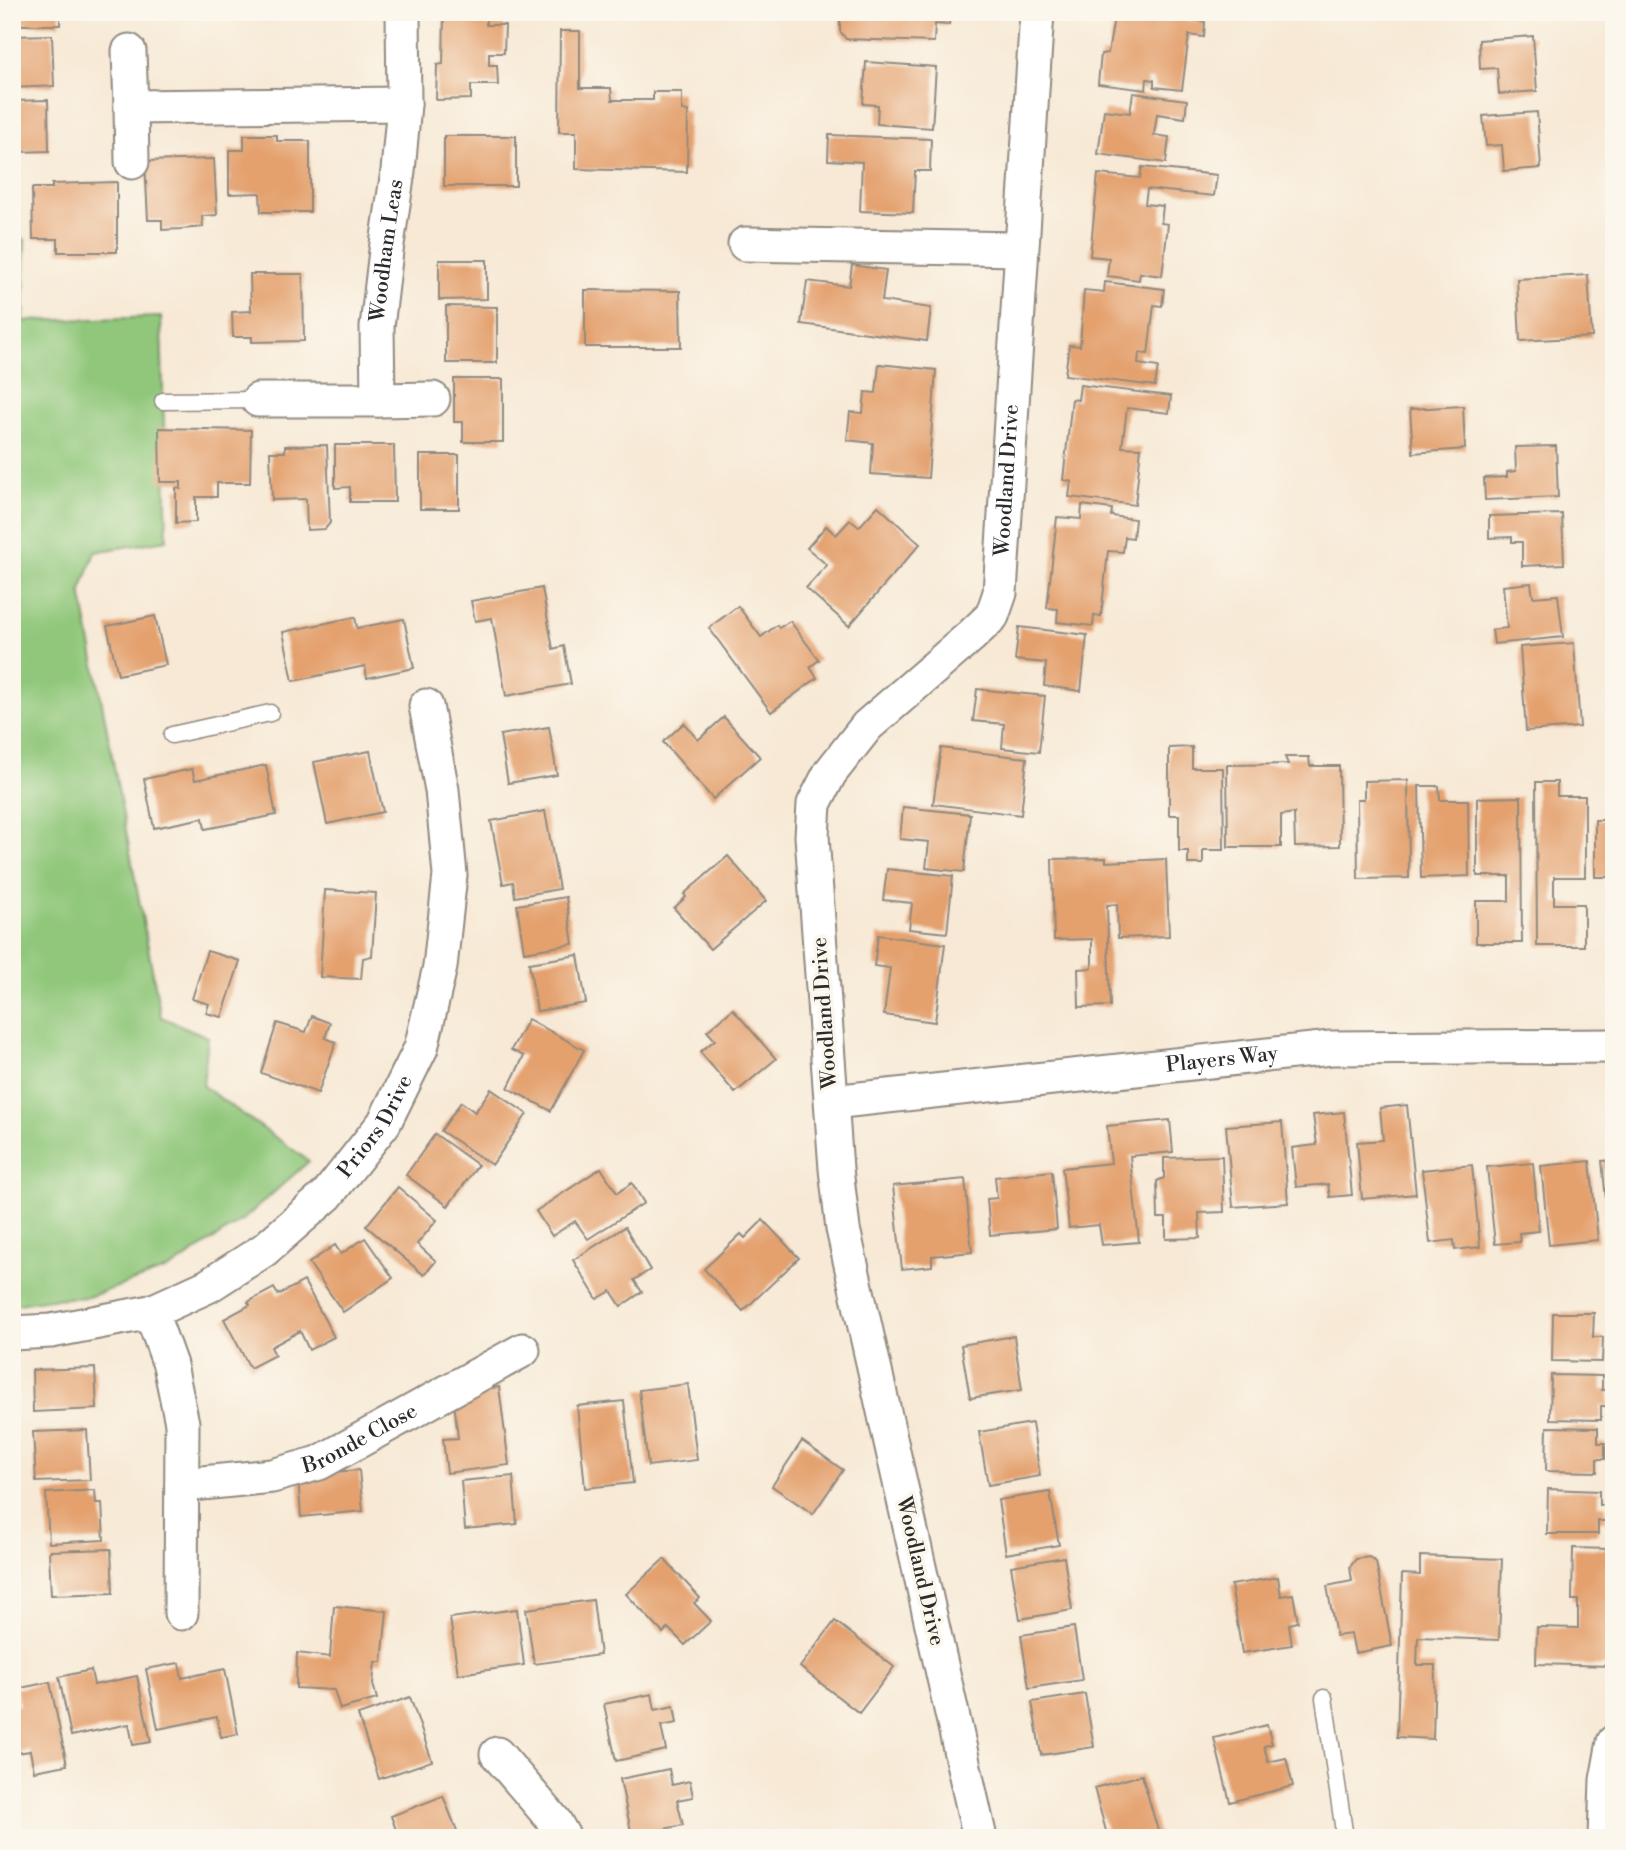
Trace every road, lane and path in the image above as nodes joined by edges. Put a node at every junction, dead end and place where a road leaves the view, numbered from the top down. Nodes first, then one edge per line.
1 (403, 12) edge
2 (1037, 12) edge
3 (130, 51) dead end
4 (404, 104) junction
5 (131, 107) junction
6 (132, 162) dead end
7 (745, 244) dead end
8 (1021, 249) junction
9 (433, 399) dead end
10 (258, 400) joint
11 (378, 400) junction
12 (163, 401) dead end
13 (426, 706) dead end
14 (270, 713) dead end
15 (172, 735) dead end
16 (1614, 1046) edge
17 (832, 1102) junction
18 (151, 1312) junction
19 (12, 1333) edge
20 (523, 1350) dead end
21 (182, 1485) junction
22 (181, 1613) dead end
23 (1324, 1698) dead end
24 (1614, 1742) edge
25 (497, 1754) dead end
26 (564, 1838) edge
27 (980, 1838) edge
28 (1345, 1838) edge
29 (1605, 1838) edge

1 - 4 street, Woodham Leas
2 - 8 street, Woodland Drive
3 - 5 street
4 - 5 street
4 - 11 street, Woodham Leas
5 - 6 street
7 - 8 street
8 - 17 street, Woodland Drive
9 - 11 street
10 - 11 street
10 - 12 lane
13 - 18 street, Priors Drive
14 - 15 lane
16 - 17 street, Players Way
17 - 27 street, Woodland Drive
18 - 19 street, Priors Drive
18 - 21 street
20 - 21 street, Bronde Close
21 - 22 street
23 - 28 lane
24 - 29 street
25 - 26 street

